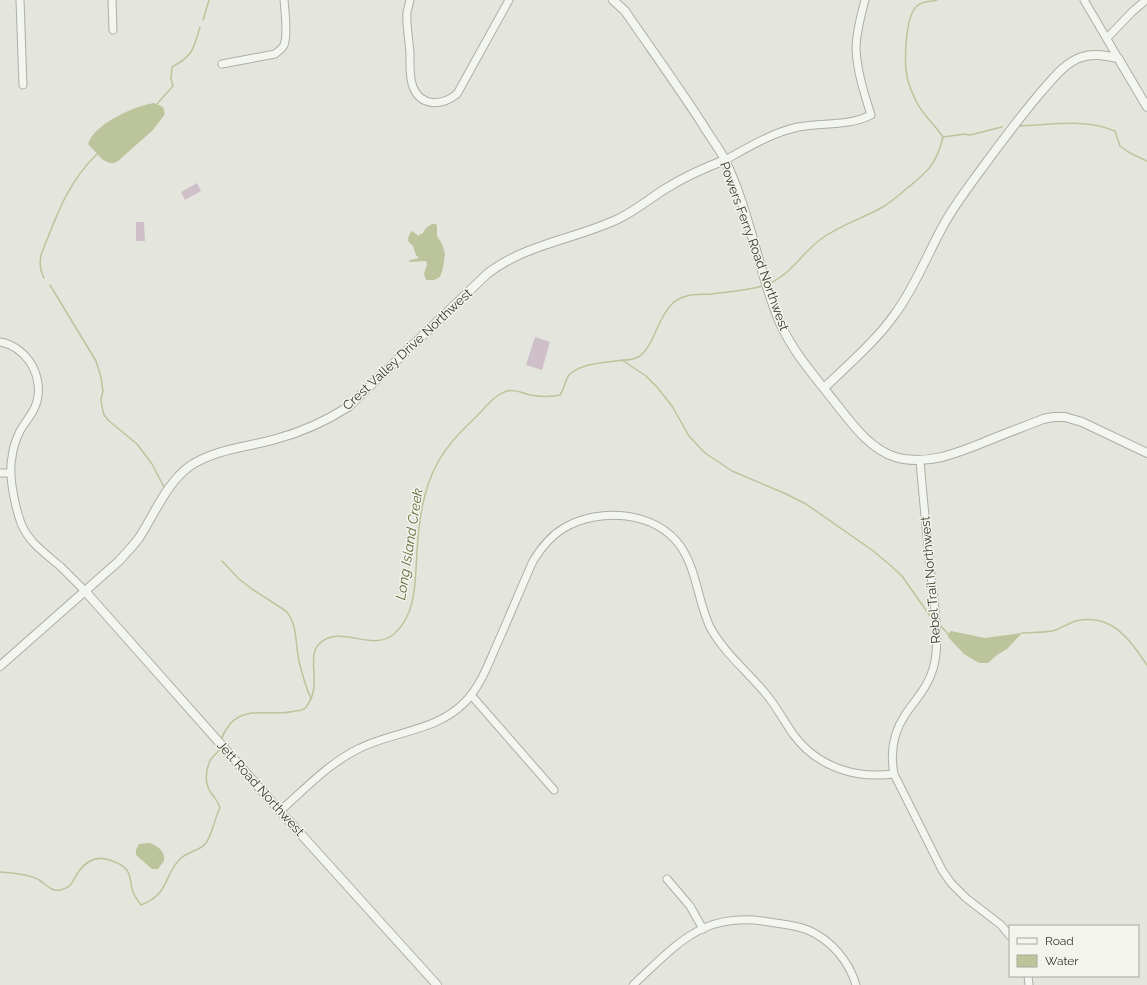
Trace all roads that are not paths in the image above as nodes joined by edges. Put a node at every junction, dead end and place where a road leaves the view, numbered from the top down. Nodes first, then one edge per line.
1 (20, 0) edge
2 (112, 0) edge
3 (284, 0) edge
4 (410, 0) edge
5 (509, 0) edge
6 (613, 0) edge
7 (865, 0) edge
8 (1084, 0) edge
9 (1146, 0) edge
10 (113, 30) dead end
11 (1107, 38) junction
12 (1118, 58) junction
13 (222, 64) dead end
14 (23, 85) dead end
15 (1147, 107) edge
16 (725, 160) junction
17 (0, 342) edge
18 (824, 388) junction
19 (1147, 453) edge
20 (920, 460) junction
21 (0, 473) edge
22 (10, 473) junction
23 (85, 590) junction
24 (0, 666) edge
25 (472, 695) junction
26 (894, 774) junction
27 (554, 790) dead end
28 (280, 811) junction
29 (667, 879) dead end
30 (702, 929) junction
31 (1009, 935) edge
32 (437, 985) edge
33 (633, 985) edge
34 (856, 985) edge

1 - 14 street
2 - 10 street
3 - 13 street
4 - 5 street
6 - 16 street, Powers Ferry Road Northwest
7 - 16 street, Crest Valley Drive Northwest
8 - 11 street
9 - 11 street
11 - 12 street
12 - 15 street
12 - 18 street
16 - 18 street, Powers Ferry Road Northwest
16 - 23 street, Crest Valley Drive Northwest
17 - 22 street
18 - 20 street, Powers Ferry Road Northwest
19 - 20 street, Powers Ferry Road Northwest
20 - 26 street, Rebel Trail Northwest
21 - 22 street
22 - 23 street
23 - 24 street, Crest Valley Drive Northwest
23 - 28 street, Jett Road Northwest
25 - 26 street
25 - 27 street
25 - 28 street
26 - 31 street, Rebel Trail Northwest
28 - 32 street, Jett Road Northwest
29 - 30 street
30 - 33 street
30 - 34 street

